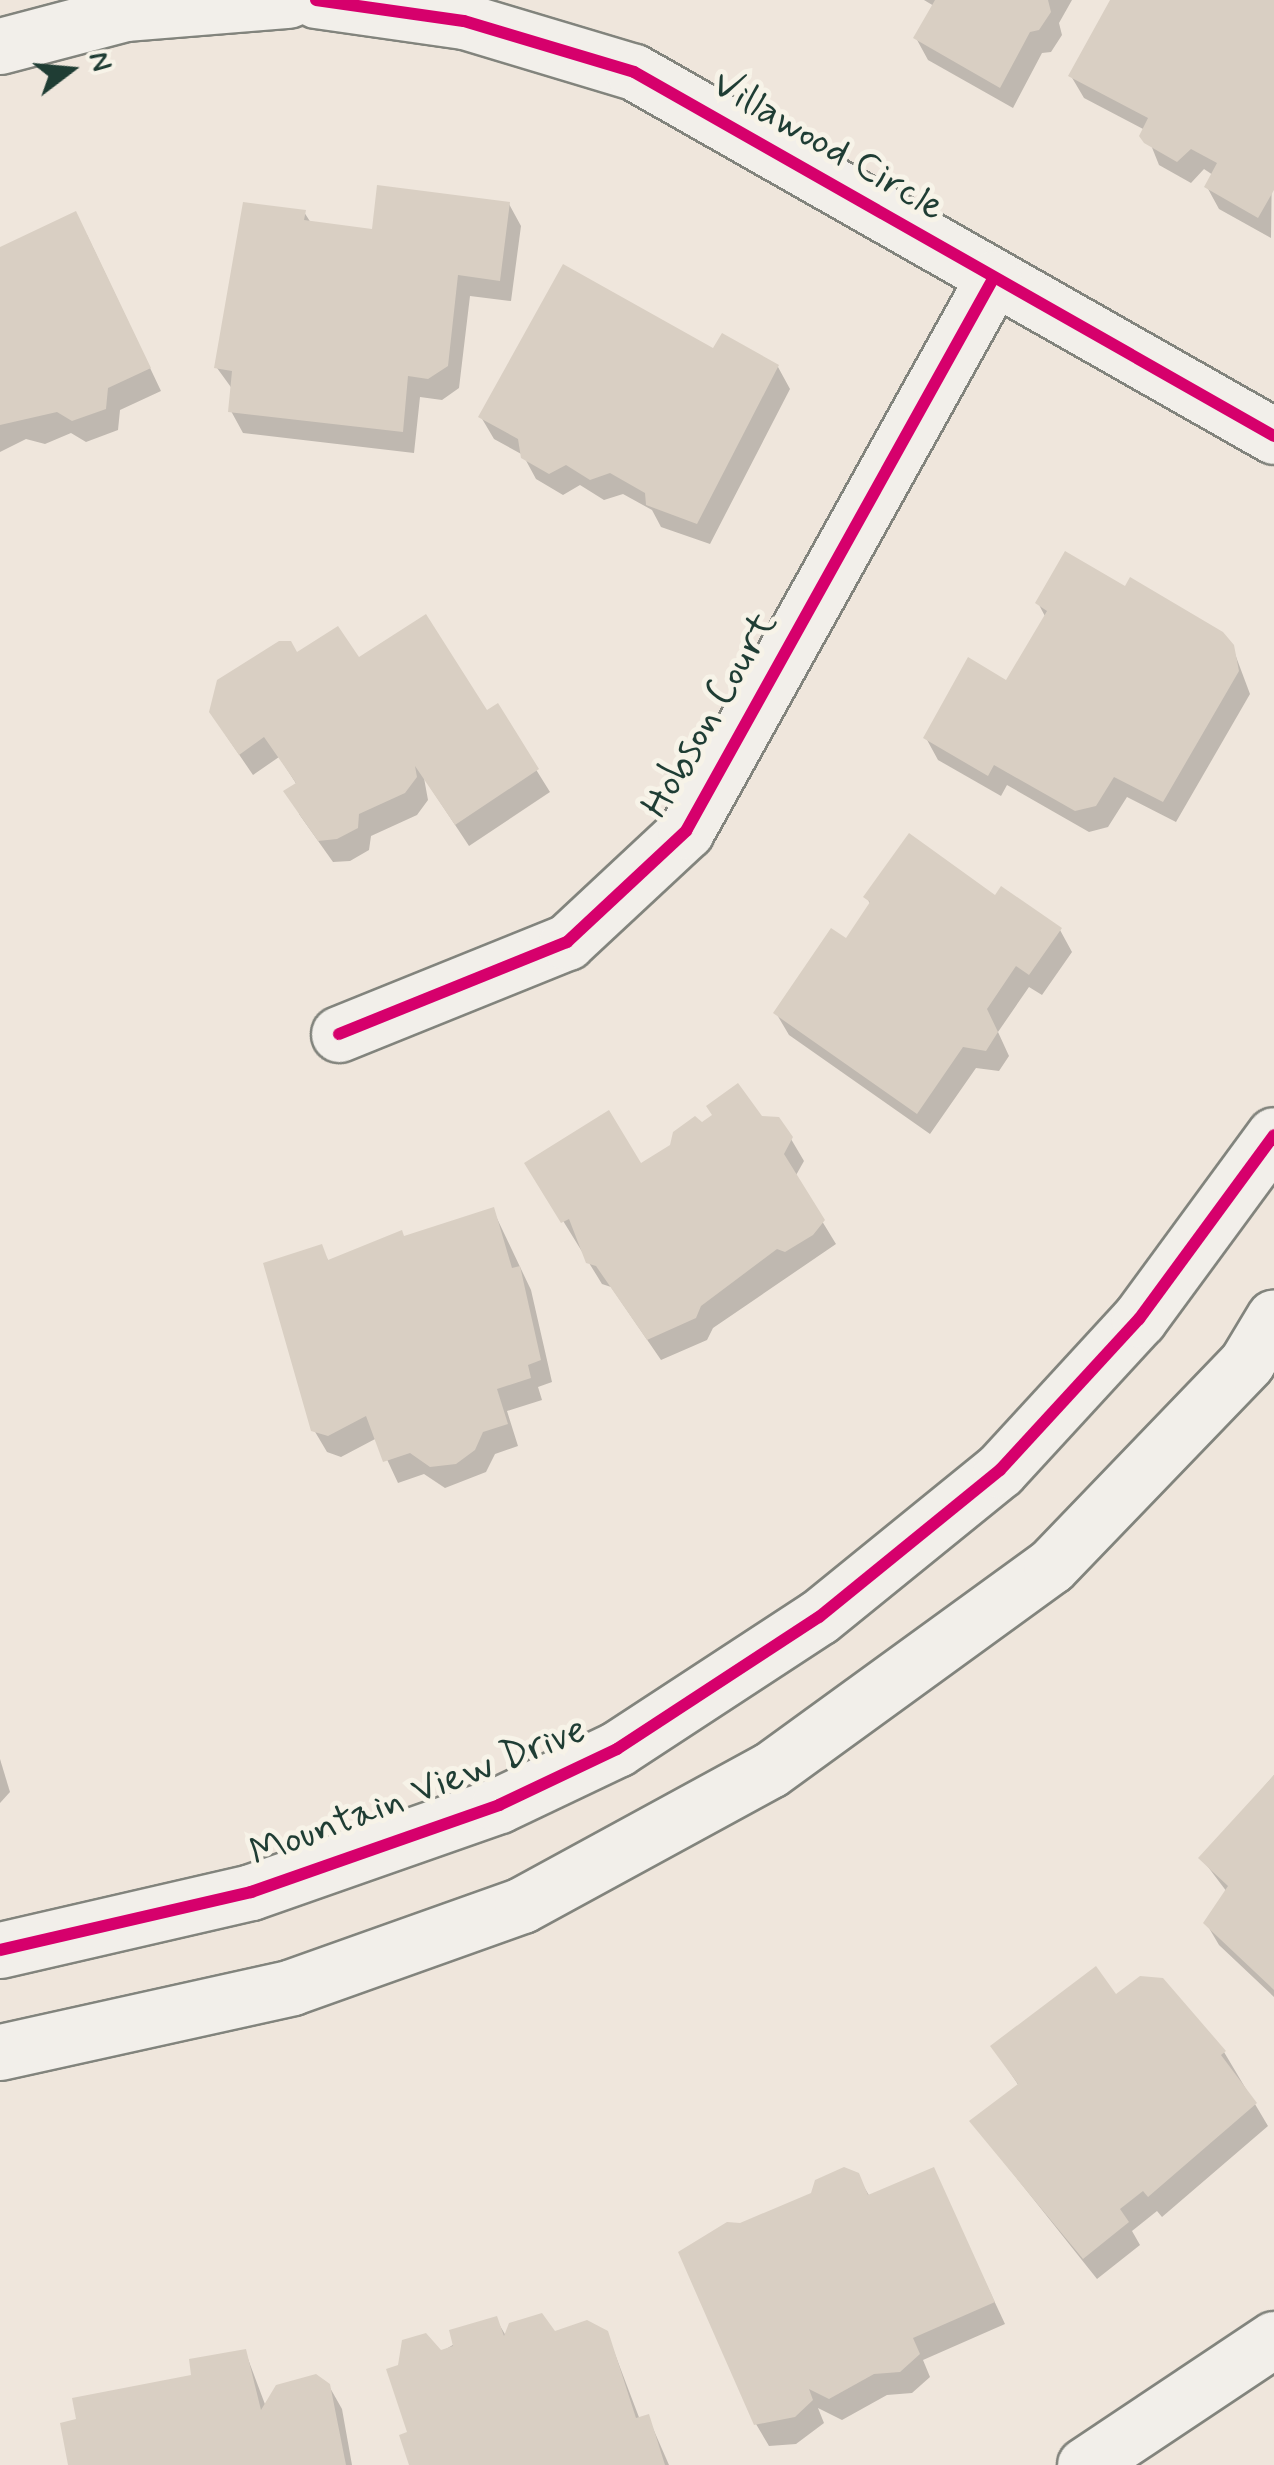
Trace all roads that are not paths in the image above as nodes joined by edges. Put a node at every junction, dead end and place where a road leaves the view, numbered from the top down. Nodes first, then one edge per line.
1 (288, 0) edge
2 (316, 0) edge
3 (0, 46) edge
4 (993, 278) junction
5 (1274, 436) edge
6 (339, 1034) dead end
7 (1274, 1135) edge
8 (1274, 1317) edge
9 (0, 1950) edge
10 (0, 2052) edge
11 (1274, 2339) edge
12 (1084, 2465) edge

1 - 3 street
2 - 4 street, Villawood Circle
4 - 5 street, Villawood Circle
4 - 6 street, Hobson Court
7 - 9 street, Mountain View Drive
8 - 10 street
11 - 12 street

